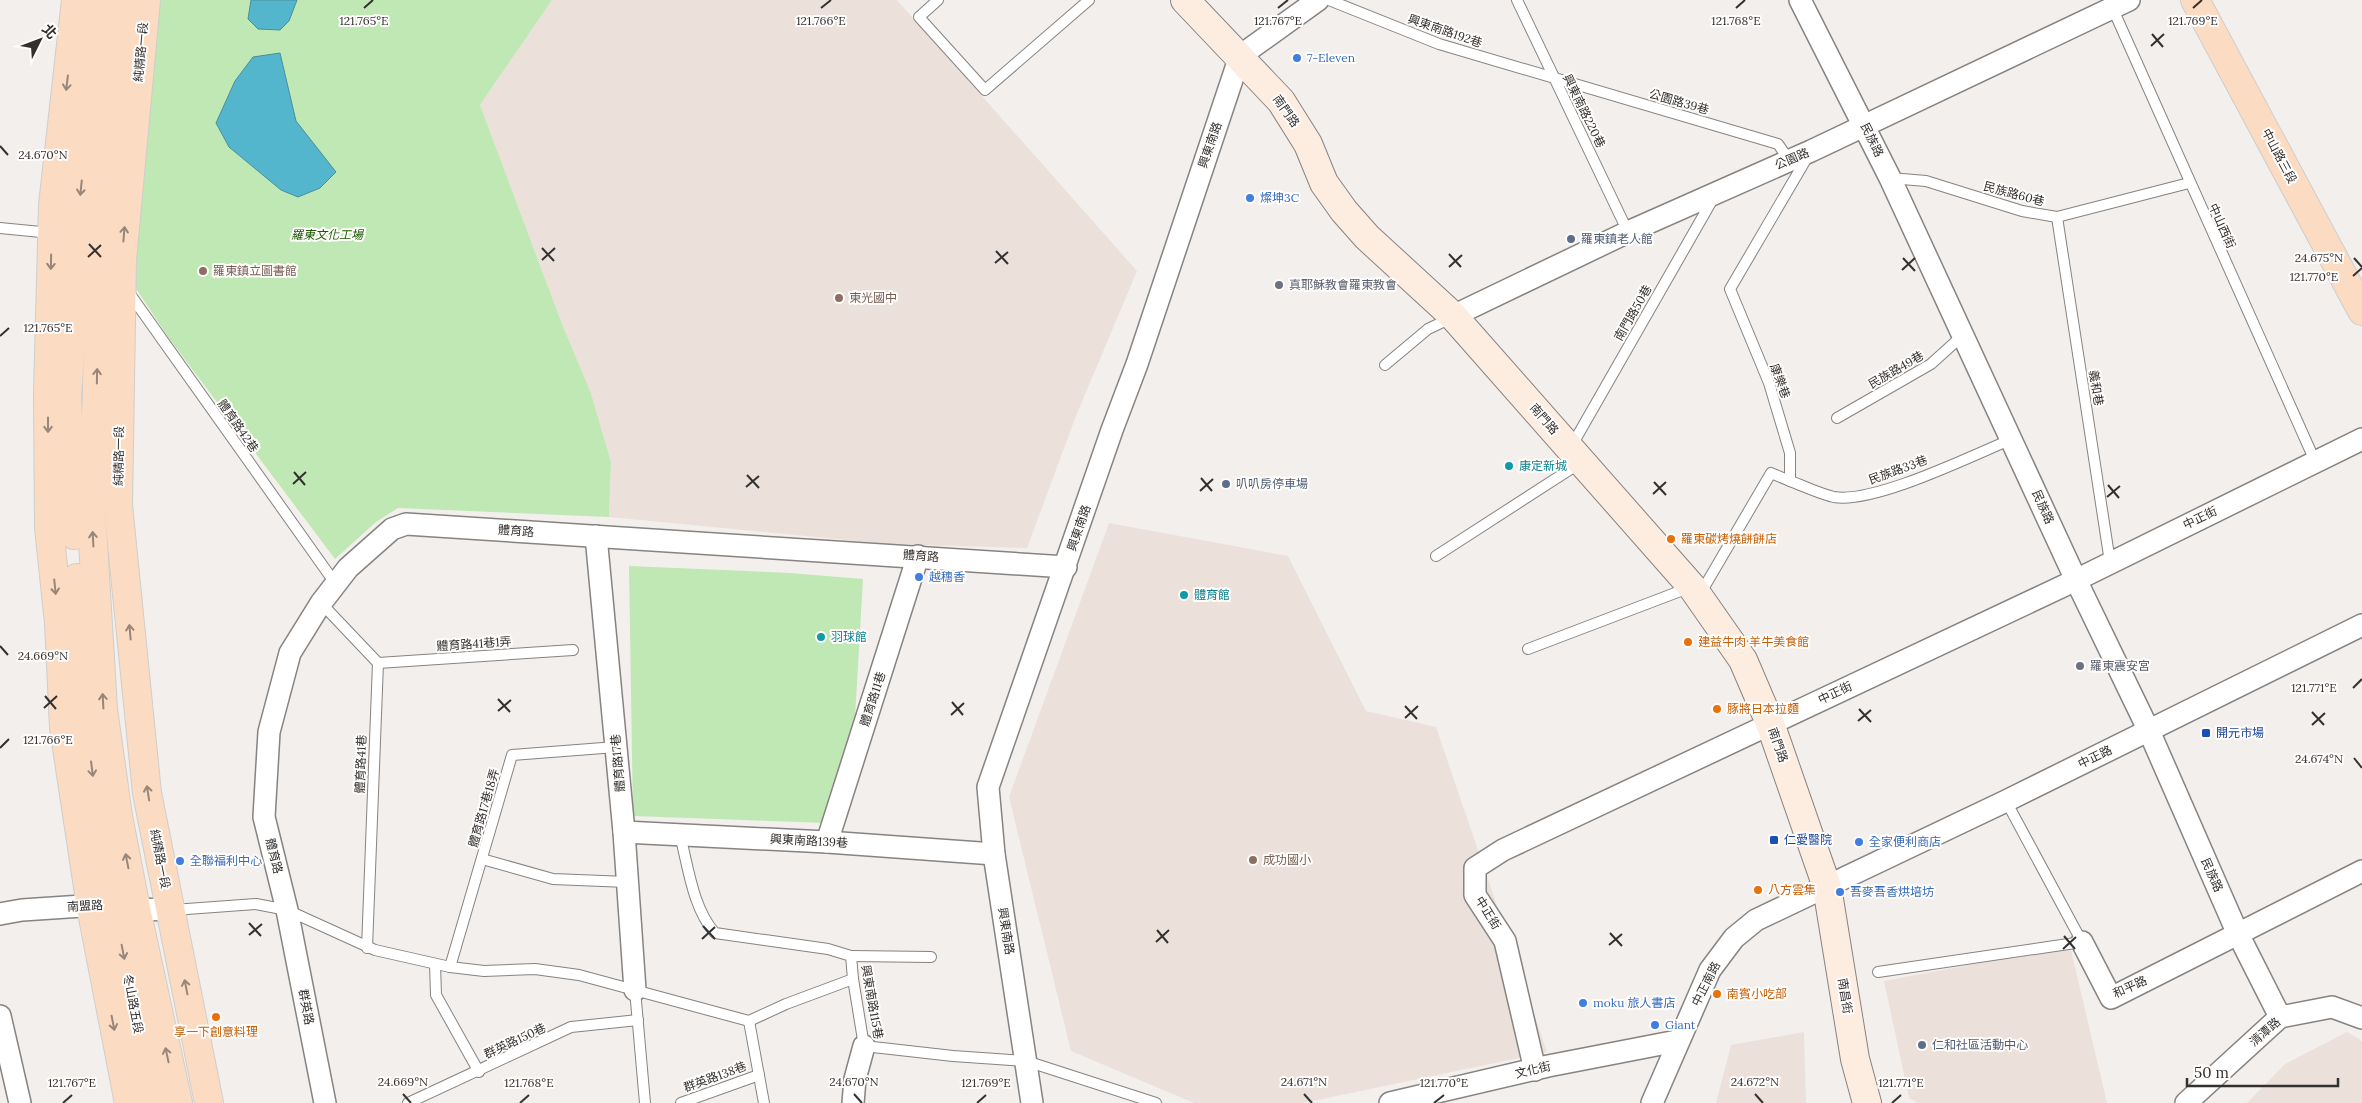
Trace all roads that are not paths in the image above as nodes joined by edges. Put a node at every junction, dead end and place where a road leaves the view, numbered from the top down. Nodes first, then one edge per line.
1 (76, 0) edge
2 (101, 0) edge
3 (120, 0) edge
4 (146, 0) edge
5 (938, 0) edge
6 (1089, 0) edge
7 (1185, 0) edge
8 (1318, 0) edge
9 (1329, 0) edge
10 (1517, 0) edge
11 (1800, 0) edge
12 (2195, 0) edge
13 (2117, 3) edge
14 (1240, 56) junction
15 (1555, 79) junction
16 (1865, 125) junction
17 (1811, 150) junction
18 (1789, 160) junction
19 (1890, 178) junction
20 (2190, 183) junction
21 (1718, 190) junction
22 (2057, 217) junction
23 (0, 228) edge
24 (1628, 232) junction
25 (52, 233) junction
26 (122, 283) junction
27 (2362, 311) edge
28 (1454, 316) junction
29 (1963, 335) junction
30 (1385, 365) dead end
31 (1837, 418) dead end
32 (2012, 439) junction
33 (2362, 439) edge
34 (1576, 456) junction
35 (2315, 461) junction
36 (1790, 482) junction
37 (596, 536) junction
38 (918, 556) junction
39 (1436, 556) dead end
40 (2110, 562) junction
41 (1066, 567) junction
42 (2076, 580) junction
43 (334, 583) junction
44 (1695, 592) junction
45 (321, 604) junction
46 (2362, 625) edge
47 (1528, 649) dead end
48 (573, 650) dead end
49 (378, 663) junction
50 (1770, 723) junction
51 (2149, 731) junction
52 (616, 747) junction
53 (2006, 801) junction
54 (624, 832) junction
55 (680, 835) junction
56 (827, 842) junction
57 (994, 854) junction
58 (482, 859) junction
59 (2362, 871) edge
60 (627, 882) junction
61 (1827, 887) junction
62 (113, 907) junction
63 (170, 910) junction
64 (287, 910) junction
65 (0, 914) edge
66 (2238, 932) junction
67 (2082, 942) junction
68 (367, 948) junction
69 (851, 956) junction
70 (931, 957) dead end
71 (435, 964) junction
72 (450, 967) junction
73 (1878, 972) dead end
74 (853, 979) junction
75 (635, 990) junction
76 (0, 1016) edge
77 (2280, 1017) junction
78 (2362, 1018) edge
79 (638, 1020) junction
80 (748, 1021) junction
81 (1677, 1042) junction
82 (864, 1046) junction
83 (4, 1056) edge
84 (1026, 1061) junction
85 (1535, 1070) junction
86 (479, 1072) junction
87 (759, 1075) junction
88 (20, 1103) edge
89 (129, 1103) edge
90 (153, 1103) edge
91 (178, 1103) edge
92 (209, 1103) edge
93 (325, 1103) edge
94 (408, 1103) edge
95 (645, 1103) edge
96 (681, 1103) edge
97 (764, 1103) edge
98 (853, 1103) edge
99 (1032, 1103) edge
100 (1156, 1103) edge
101 (1390, 1103) edge
102 (1652, 1103) edge
103 (1867, 1103) edge
104 (2186, 1103) edge

1 -> 25 main road
2 -> 62 main road
62 -> 3 main road, 純精路一段
26 -> 4 main road, 純精路一段
5 - 6 lane
7 - 14 street, 南門路
8 - 14 street
9 - 15 lane, 興東南路192巷
10 - 15 lane, 興東南路220巷
11 - 16 street, 民族路
12 - 27 main road, 中山路三段
13 - 16 street, 公園路
13 - 20 lane, 中山西街
14 - 28 street, 南門路
14 - 41 street, 興東南路
15 - 18 lane, 公園路39巷
15 - 24 lane, 興東南路220巷
16 - 17 street, 公園路
16 - 19 street, 民族路
17 - 18 street, 公園路
17 - 36 lane, 康樂巷
18 - 21 street, 公園路
19 - 22 lane, 民族路60巷
19 - 29 street, 民族路
20 - 22 lane, 民族路60巷
20 - 35 lane, 中山西街
21 - 24 street, 公園路
21 - 34 lane, 南門路50巷
22 - 40 lane, 義和巷
23 - 25 lane
24 - 28 street, 公園路
25 -> 62 main road
26 - 43 lane, 體育路42巷
63 -> 26 main road, 純精路一段
28 - 30 lane
28 - 34 street, 南門路
29 - 31 lane, 民族路49巷
29 - 32 street, 民族路
32 - 36 lane, 民族路33巷
32 - 42 street, 民族路
33 - 35 street, 中正街
34 - 39 lane
34 - 44 street, 南門路
35 - 40 street, 中正街
36 - 44 lane
37 - 38 street, 體育路
37 - 43 street, 體育路
37 - 52 street, 體育路17巷
38 - 41 street, 體育路
38 - 56 street, 體育路11巷
40 - 42 street, 中正街
41 - 57 street, 興東南路
42 - 50 street, 中正街
42 - 51 street, 民族路
43 - 45 street, 體育路
44 - 47 lane
44 - 50 street, 南門路
45 - 49 lane
45 - 64 street, 體育路
46 - 51 street, 中正路
48 - 49 lane, 體育路41巷1弄
49 - 68 lane, 體育路41巷
50 - 61 street, 南門路
50 - 85 street, 中正街
51 - 53 street, 中正路
51 - 66 street, 民族路
52 - 54 street, 體育路17巷
52 - 58 lane, 體育路17巷18弄
53 - 61 street, 中正路
53 - 67 lane
54 - 55 street, 興東南路139巷
54 - 60 street, 體育路17巷
55 - 56 street, 興東南路139巷
55 - 69 lane, 興東南路115巷
56 - 57 street, 興東南路139巷
57 - 84 street, 興東南路
58 - 60 lane
58 - 72 lane, 體育路17巷18弄
59 - 66 street, 和平路
60 - 75 street, 體育路17巷
61 - 81 street, 中正南路
61 - 103 street, 南昌街
62 - 63 street, 南盟路
62 - 65 street, 南盟路
62 -> 89 main road, 冬山路五段
62 -> 90 main road, 冬山路五段
91 -> 62 main road, 冬山路五段
63 - 64 lane
92 -> 63 main road
64 - 68 lane
64 - 93 street, 群英路
66 - 67 street, 和平路
66 - 77 street, 民族路
67 - 73 lane
68 - 71 lane
69 - 70 lane
69 - 74 lane, 興東南路115巷
71 - 72 lane
71 - 86 lane
72 - 75 lane
74 - 80 lane
74 - 82 lane, 興東南路115巷
75 - 79 lane
75 - 80 lane
76 - 83 street
77 - 78 street, 清潭路
77 - 104 street, 清潭路
79 - 86 lane, 群英路150巷
79 - 95 lane
80 - 87 lane
81 - 85 street, 文化街
81 - 102 street, 中正南路
82 - 84 lane, 興東南路115巷
82 - 98 street
83 - 88 street
84 - 99 street, 興東南路
84 - 100 lane, 興東南路115巷
85 - 101 street, 文化街
86 - 94 lane, 群英路150巷
87 - 96 lane, 群英路138巷
87 - 97 lane

